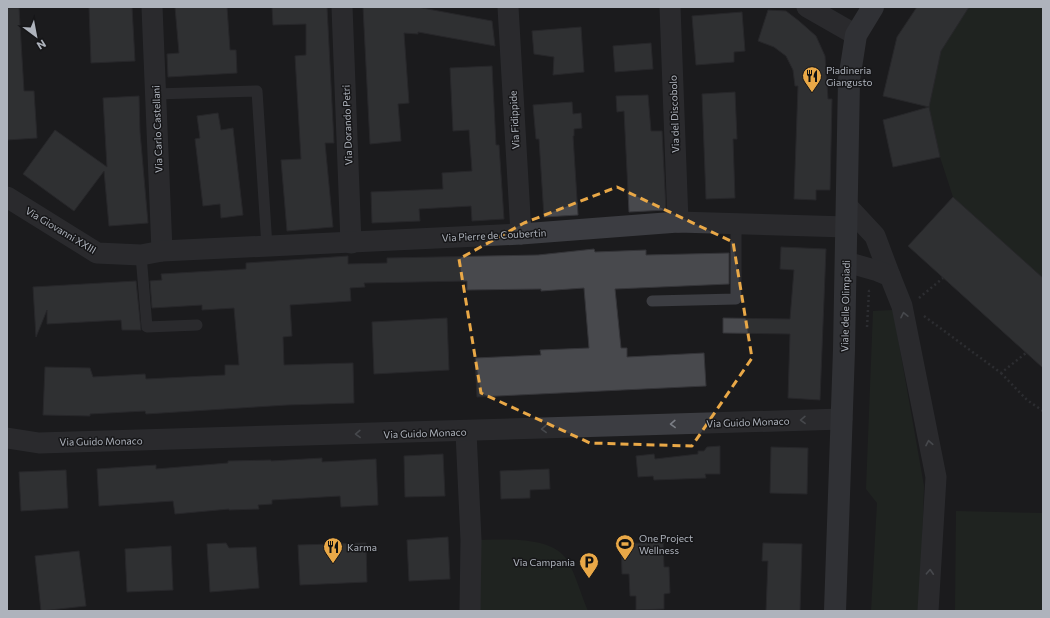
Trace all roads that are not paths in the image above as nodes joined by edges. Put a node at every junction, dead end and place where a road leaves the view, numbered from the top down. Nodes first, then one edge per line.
1 (152, 7) edge
2 (342, 7) edge
3 (508, 7) edge
4 (670, 7) edge
5 (807, 7) edge
6 (873, 7) edge
7 (856, 34) junction
8 (155, 94) junction
9 (7, 197) edge
10 (847, 217) junction
11 (678, 222) junction
12 (736, 225) junction
13 (521, 234) junction
14 (351, 243) junction
15 (267, 247) junction
16 (162, 252) junction
17 (141, 255) junction
18 (846, 262) junction
19 (890, 276) junction
20 (652, 301) dead end
21 (197, 325) dead end
22 (842, 420) junction
23 (466, 432) junction
24 (7, 438) edge
25 (470, 611) edge
26 (835, 611) edge
27 (928, 611) edge

1 - 8 street, Via Carlo Castellani
2 - 14 street, Via Dorando Petri
3 - 13 street, Via Fidippide
4 - 11 street, Via del Discobolo
5 - 7 street
6 - 7 street, Viale delle Olimpiadi
7 - 10 street, Viale delle Olimpiadi
8 - 15 lane
8 - 16 street, Via Carlo Castellani
9 - 17 street, Via Giovanni XXIII
10 - 12 street, Via Pierre de Coubertin
10 - 18 street, Viale delle Olimpiadi
10 - 19 street
11 - 12 street, Via Pierre de Coubertin
11 - 13 street, Via Pierre de Coubertin
12 - 20 lane
13 - 14 street, Via Pierre de Coubertin
14 - 15 street, Via Pierre de Coubertin
15 - 16 street, Via Pierre de Coubertin
16 - 17 street, Via Pierre de Coubertin
17 - 21 lane
18 - 19 street
18 - 22 street, Viale delle Olimpiadi
27 -> 19 street
22 -> 23 street, Via Guido Monaco
22 - 26 street, Viale delle Olimpiadi
23 -> 24 street, Via Guido Monaco
23 - 25 street

